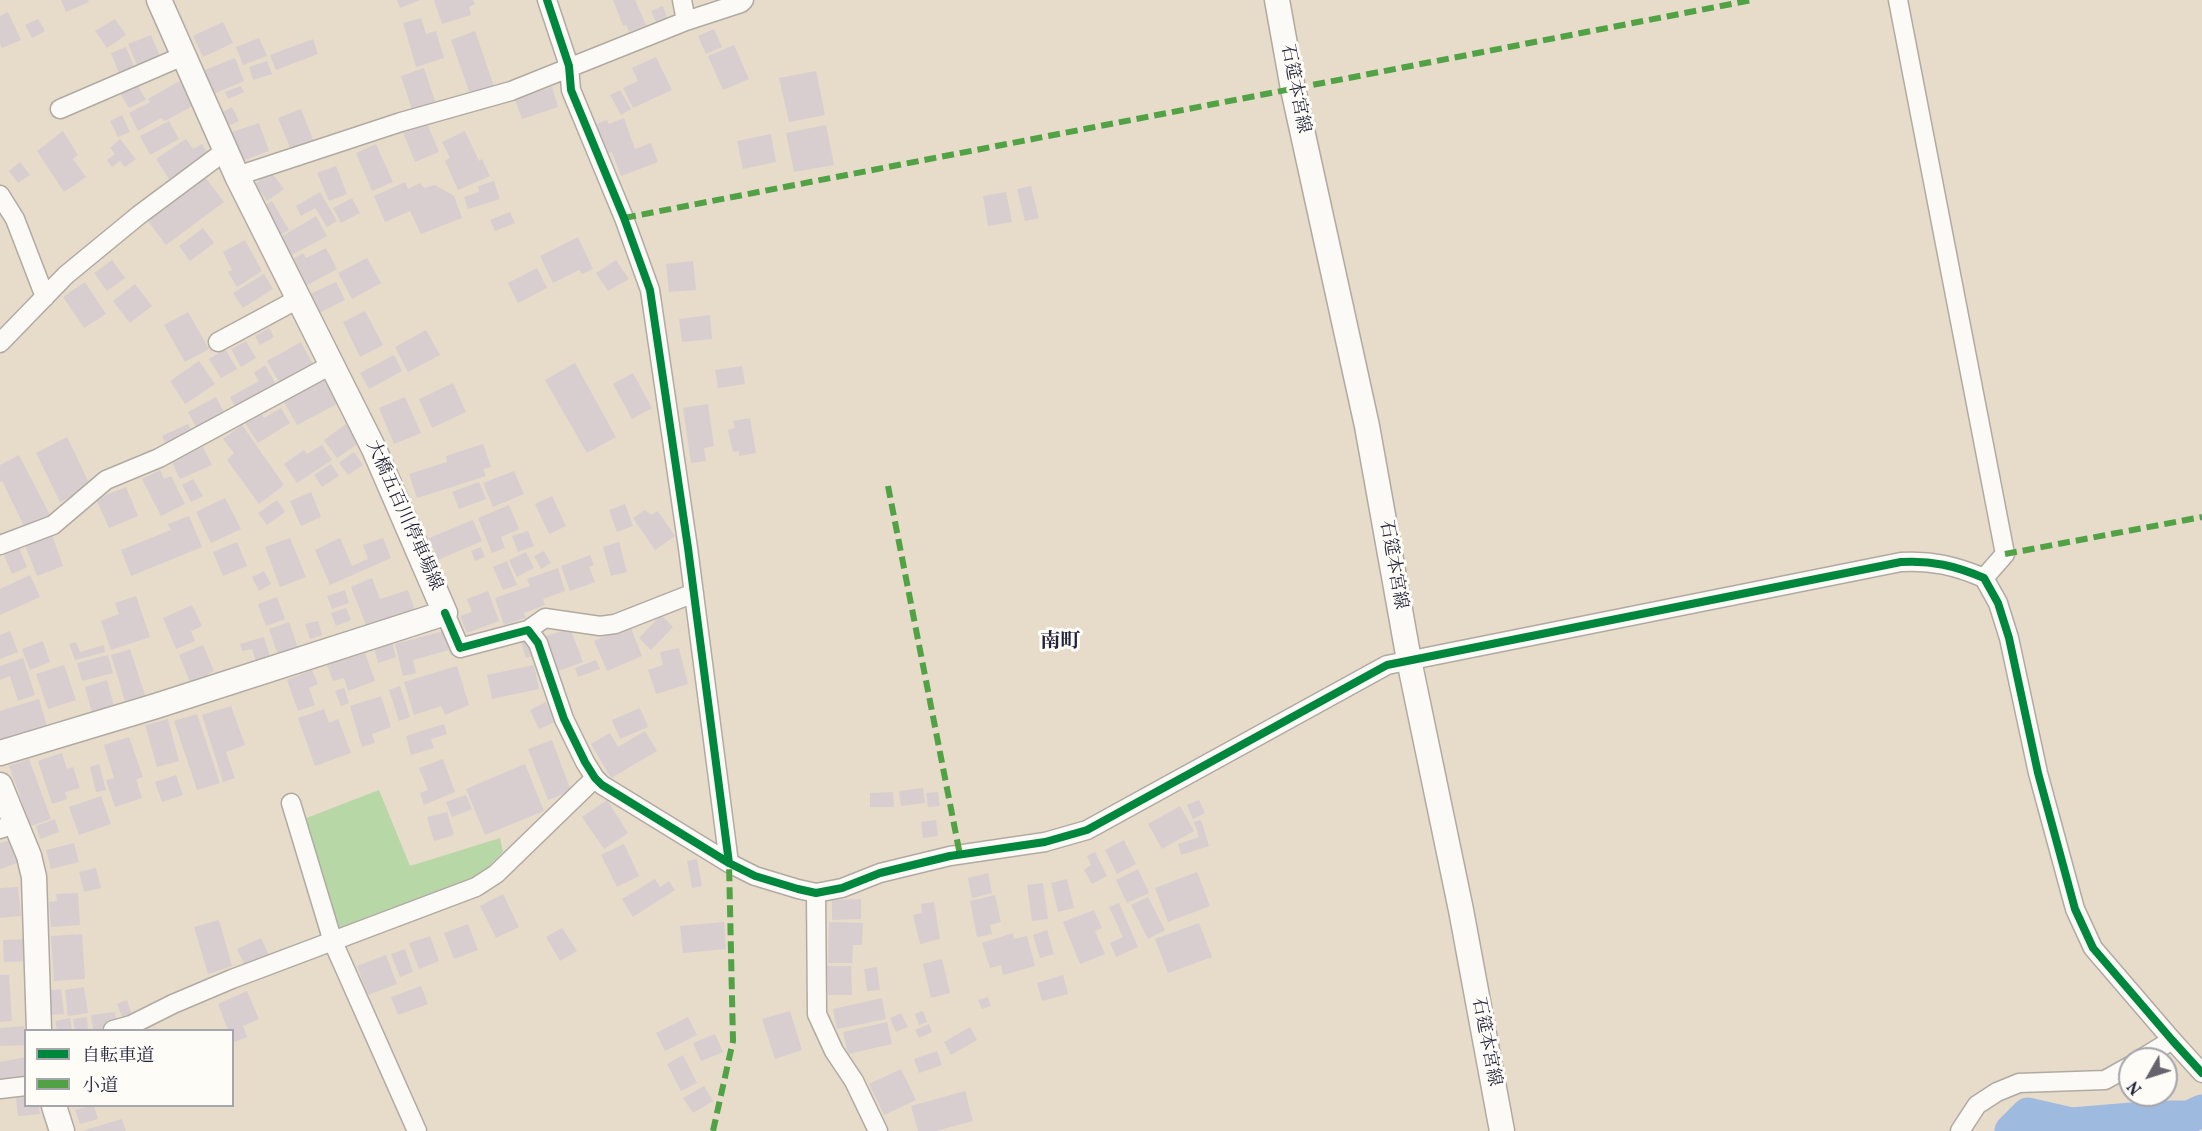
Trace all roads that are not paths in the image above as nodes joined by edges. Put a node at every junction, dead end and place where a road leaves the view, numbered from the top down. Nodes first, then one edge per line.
1 (159, 0) edge
2 (547, 0) edge
3 (682, 0) edge
4 (744, 0) edge
5 (1277, 0) edge
6 (1898, 0) edge
7 (686, 21) junction
8 (183, 56) junction
9 (569, 66) junction
10 (60, 109) dead end
11 (225, 151) junction
12 (237, 176) junction
13 (0, 195) edge
14 (45, 297) junction
15 (298, 299) junction
16 (219, 342) dead end
17 (0, 343) edge
18 (331, 365) junction
19 (0, 545) edge
20 (1984, 578) junction
21 (694, 593) junction
22 (445, 613) junction
23 (528, 630) junction
24 (1409, 660) junction
25 (0, 753) edge
26 (595, 778) junction
27 (0, 784) edge
28 (291, 803) dead end
29 (7, 827) edge
30 (729, 863) junction
31 (816, 893) junction
32 (333, 942) junction
33 (39, 1029) edge
34 (116, 1029) edge
35 (2172, 1040) junction
36 (2161, 1047) edge
37 (2201, 1072) edge
38 (2118, 1073) edge
39 (24, 1086) edge
40 (0, 1089) edge
41 (54, 1107) edge
42 (62, 1131) edge
43 (417, 1131) edge
44 (878, 1131) edge
45 (1502, 1131) edge
46 (1960, 1131) edge

1 - 8 main road, 大橋五百川停車場線
2 - 9 street
3 - 7 street
4 - 7 street
5 - 24 main road, 石筵本宮線
6 - 20 street
7 - 9 street
8 - 10 street
8 - 11 main road, 大橋五百川停車場線
9 - 12 street
9 - 21 street
11 - 12 main road, 大橋五百川停車場線
11 - 14 street
12 - 15 main road, 大橋五百川停車場線
13 - 14 street
14 - 17 street
15 - 16 street
15 - 18 main road, 大橋五百川停車場線
18 - 19 street
18 - 22 main road, 大橋五百川停車場線
20 - 24 street
20 - 35 street
21 - 23 street
21 - 30 street
22 - 23 street
22 - 25 main road, 大橋五百川停車場線
23 - 26 street
24 - 31 street
24 - 45 main road, 石筵本宮線
26 - 30 street
26 - 32 street
27 - 29 main road
28 - 32 street
29 - 33 main road
30 - 31 street
31 - 44 street
32 - 34 street
32 - 43 street
35 - 36 street
35 - 37 street
38 - 46 street
39 - 40 street
41 - 42 main road

